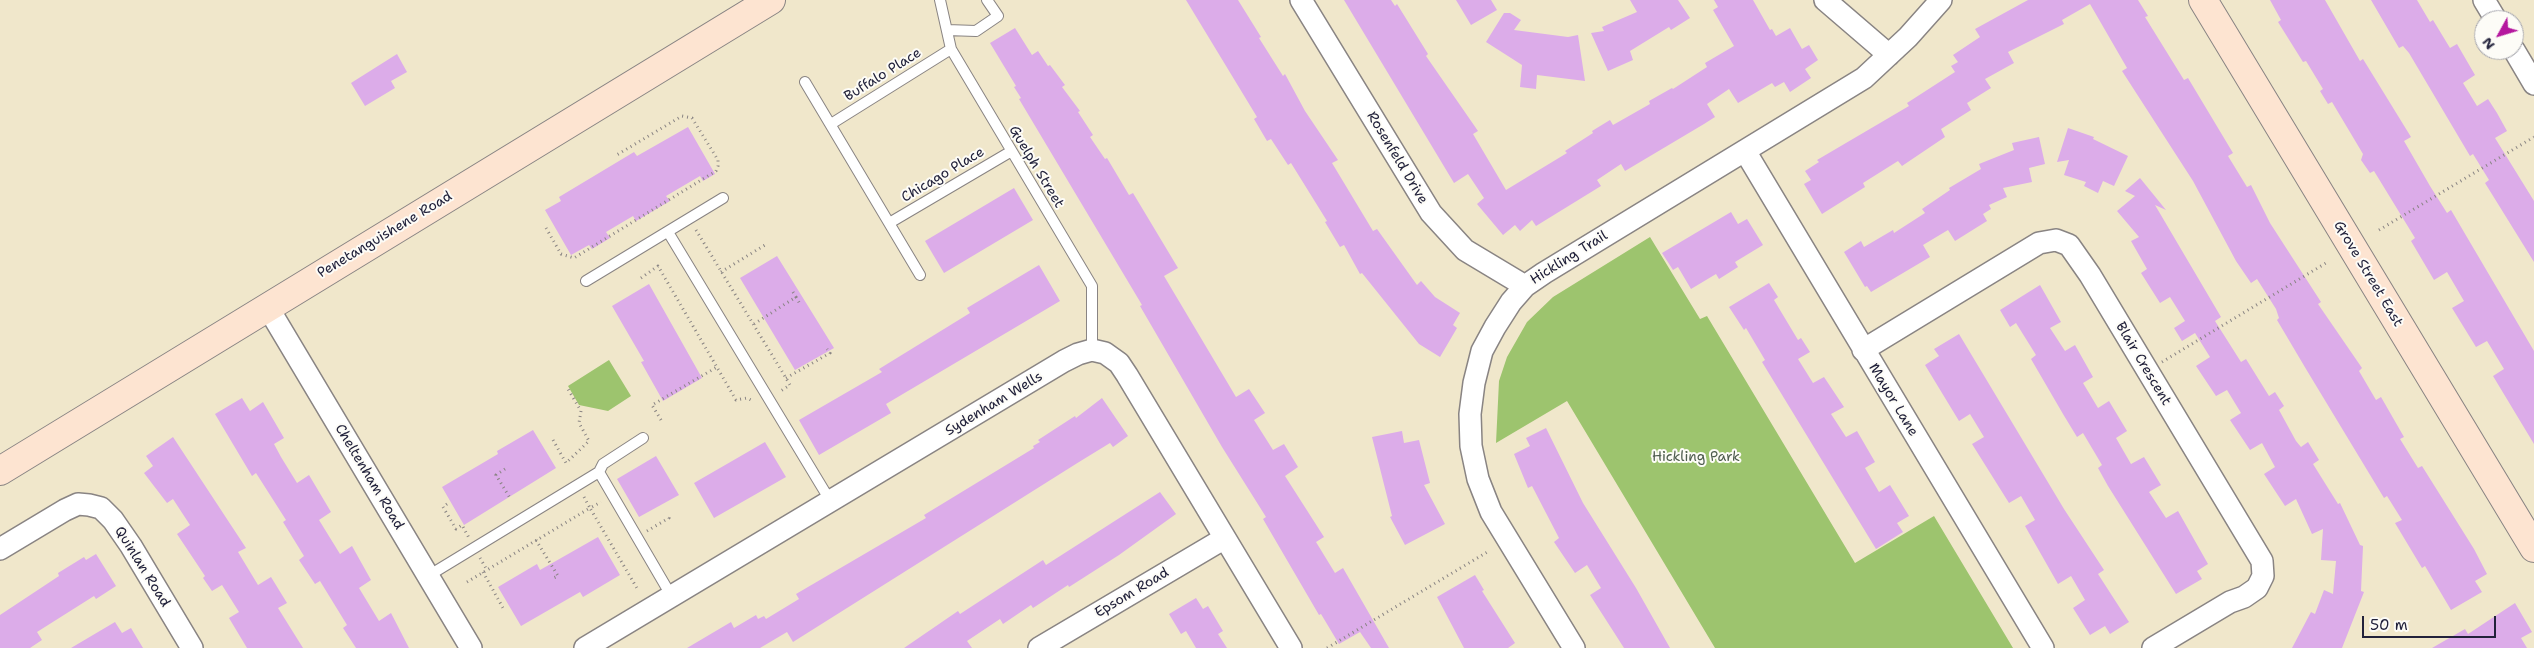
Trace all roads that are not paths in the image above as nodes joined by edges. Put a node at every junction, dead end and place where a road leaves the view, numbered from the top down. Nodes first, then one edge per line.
1 (771, 0) edge
2 (940, 0) edge
3 (987, 0) edge
4 (1301, 0) edge
5 (1825, 0) edge
6 (1941, 0) edge
7 (2203, 0) edge
8 (947, 30) junction
9 (950, 49) junction
10 (1889, 55) junction
11 (2520, 60) edge
12 (805, 82) dead end
13 (2534, 84) edge
14 (831, 124) junction
15 (1744, 151) junction
16 (1010, 152) junction
17 (723, 198) dead end
18 (890, 222) junction
19 (668, 232) junction
20 (920, 275) dead end
21 (586, 281) dead end
22 (1525, 286) junction
23 (267, 306) junction
24 (1092, 350) junction
25 (1863, 350) junction
26 (643, 438) dead end
27 (0, 471) edge
28 (599, 472) junction
29 (831, 502) junction
30 (1225, 538) junction
31 (0, 548) edge
32 (2534, 548) edge
33 (428, 576) junction
34 (672, 597) junction
35 (192, 648) edge
36 (471, 648) edge
37 (586, 648) edge
38 (1039, 648) edge
39 (1291, 648) edge
40 (1574, 648) edge
41 (2043, 648) edge
42 (2153, 648) edge

1 - 23 main road, Penetanguishene Road
2 - 8 lane, Guelph Street
3 - 8 lane
4 - 22 street, Rosenfeld Drive
5 - 10 street
6 - 10 street, Hickling Trail
7 - 32 main road, Grove Street East
8 - 9 lane, Guelph Street
9 - 14 lane, Buffalo Place
9 - 16 lane, Guelph Street
10 - 15 street, Hickling Trail
11 - 13 street
12 - 14 lane
14 - 18 lane
15 - 22 street, Hickling Trail
15 - 25 street, Mayor Lane
16 - 18 lane, Chicago Place
16 - 24 lane, Guelph Street
17 - 19 lane
18 - 20 lane
19 - 21 lane
19 - 29 lane
22 - 40 street, Hickling Trail
23 - 27 main road, Penetanguishene Road
23 - 33 street, Cheltenham Road
24 - 29 street, Sydenham Wells
24 - 30 street
25 - 41 street, Mayor Lane
25 - 42 street, Blair Crescent
26 - 28 lane
28 - 33 lane
28 - 34 lane
29 - 34 street, Sydenham Wells
30 - 38 street, Epsom Road
30 - 39 street
31 - 35 street, Quinlan Road
33 - 36 street, Cheltenham Road
34 - 37 street, Sydenham Wells

